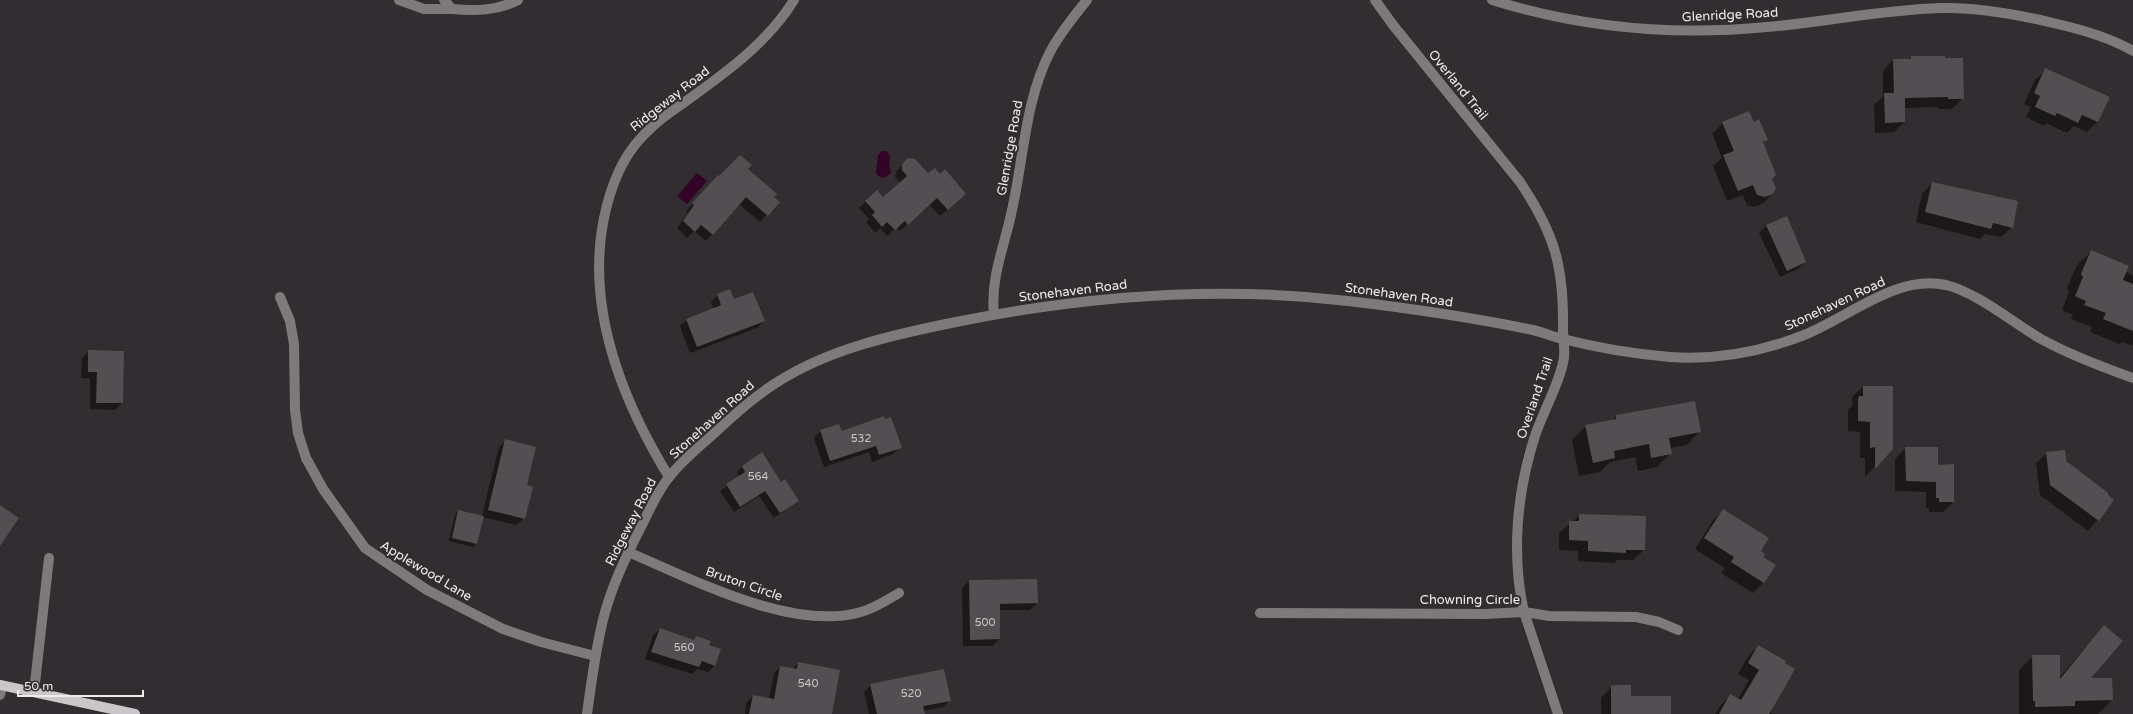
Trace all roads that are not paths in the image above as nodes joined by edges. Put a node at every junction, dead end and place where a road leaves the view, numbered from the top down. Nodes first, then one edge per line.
1 (399, 0) edge
2 (444, 0) edge
3 (518, 0) edge
4 (794, 0) edge
5 (1087, 0) edge
6 (1375, 0) edge
7 (1492, 0) edge
8 (452, 9) junction
9 (2133, 51) edge
10 (280, 297) dead end
11 (994, 314) junction
12 (1563, 339) junction
13 (2133, 378) edge
14 (669, 477) junction
15 (628, 552) junction
16 (49, 558) dead end
17 (900, 593) dead end
18 (1524, 612) junction
19 (1260, 613) dead end
20 (1678, 630) dead end
21 (595, 656) junction
22 (1, 689) edge
23 (34, 692) junction
24 (135, 714) edge
25 (588, 714) edge
26 (1558, 714) edge

1 - 8 street
2 - 8 street
3 - 8 street
4 - 14 street, Ridgeway Road
5 - 11 street, Glenridge Road
6 - 12 street, Overland Trail
7 - 9 street, Glenridge Road
10 - 21 street, Applewood Lane
11 - 12 street, Stonehaven Road
11 - 14 street, Stonehaven Road
12 - 13 street, Stonehaven Road
12 - 18 street, Overland Trail
14 - 15 street, Ridgeway Road
15 - 17 street, Bruton Circle
15 - 21 street, Ridgeway Road
16 - 23 street
18 - 19 street, Chowning Circle
18 - 20 street, Chowning Circle
18 - 26 street, Overland Trail
21 - 25 street, Ridgeway Road
22 - 23 main road
23 - 24 main road

